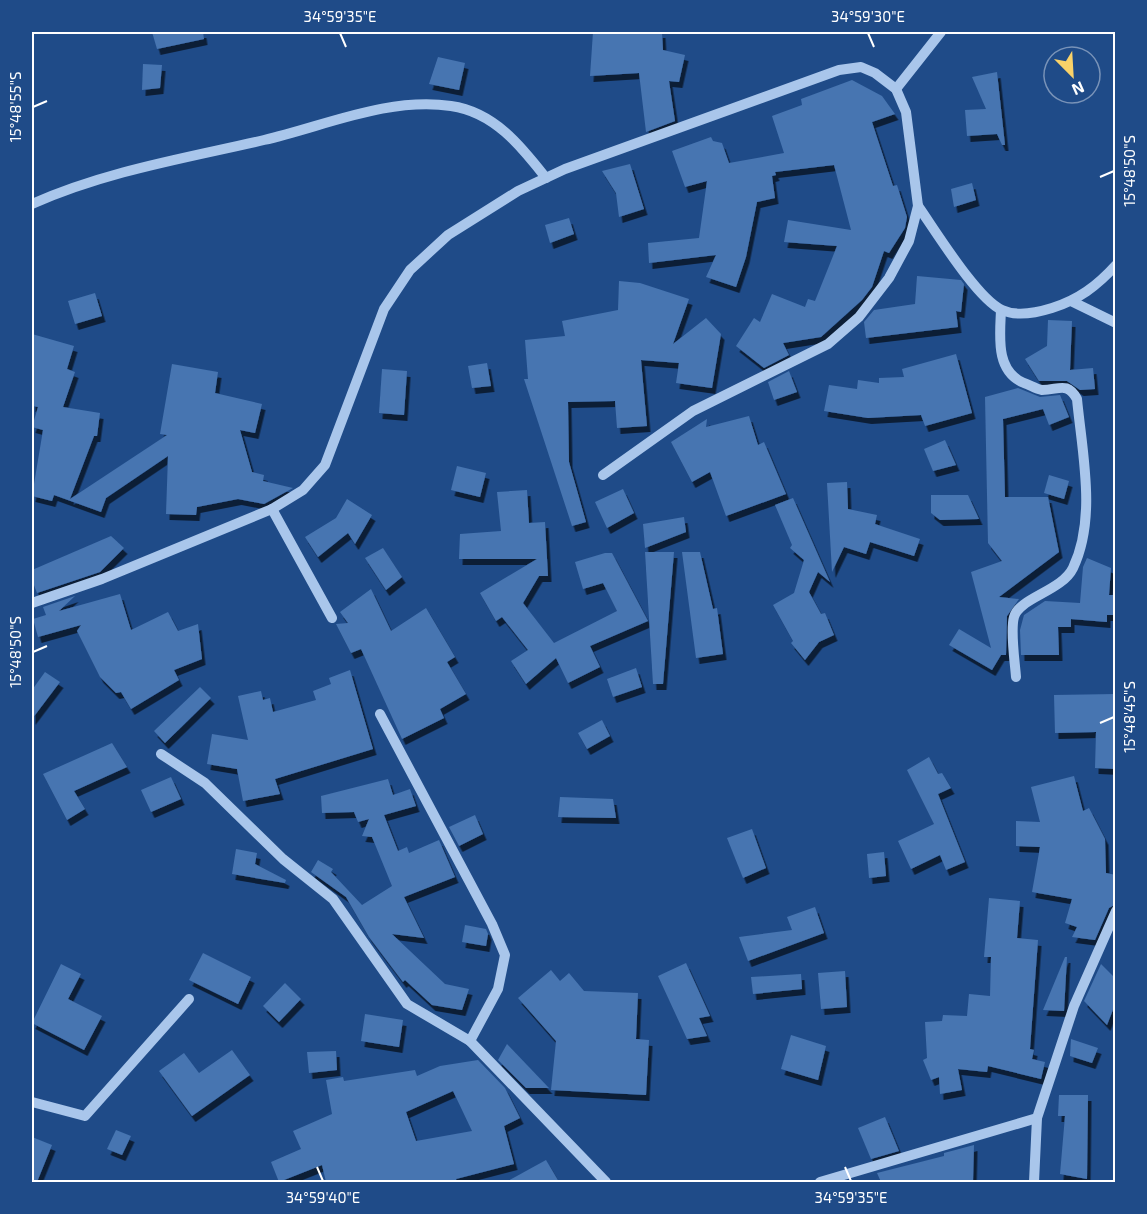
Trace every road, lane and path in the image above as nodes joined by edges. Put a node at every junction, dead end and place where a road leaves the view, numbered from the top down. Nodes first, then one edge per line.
1 (941, 32) edge
2 (896, 89) junction
3 (546, 178) junction
4 (32, 204) edge
5 (918, 206) junction
6 (1116, 265) edge
7 (1073, 302) junction
8 (1001, 310) junction
9 (1116, 324) edge
10 (603, 476) dead end
11 (272, 508) junction
12 (32, 603) edge
13 (332, 618) dead end
14 (1016, 677) dead end
15 (380, 714) dead end
16 (161, 754) dead end
17 (1116, 910) edge
18 (189, 999) dead end
19 (470, 1041) junction
20 (32, 1102) edge
21 (1037, 1118) junction
22 (601, 1180) edge
23 (820, 1182) edge
24 (1034, 1182) edge

1 - 2 street
2 - 3 street
2 - 5 street
3 - 4 street
3 - 11 street
5 - 8 street
5 - 10 street
6 - 7 street
7 - 8 street
7 - 9 street
8 - 14 street
11 - 12 street
11 - 13 street
15 - 19 street
16 - 19 street
17 - 21 street
18 - 20 street
19 - 22 street
21 - 23 street
21 - 24 street

